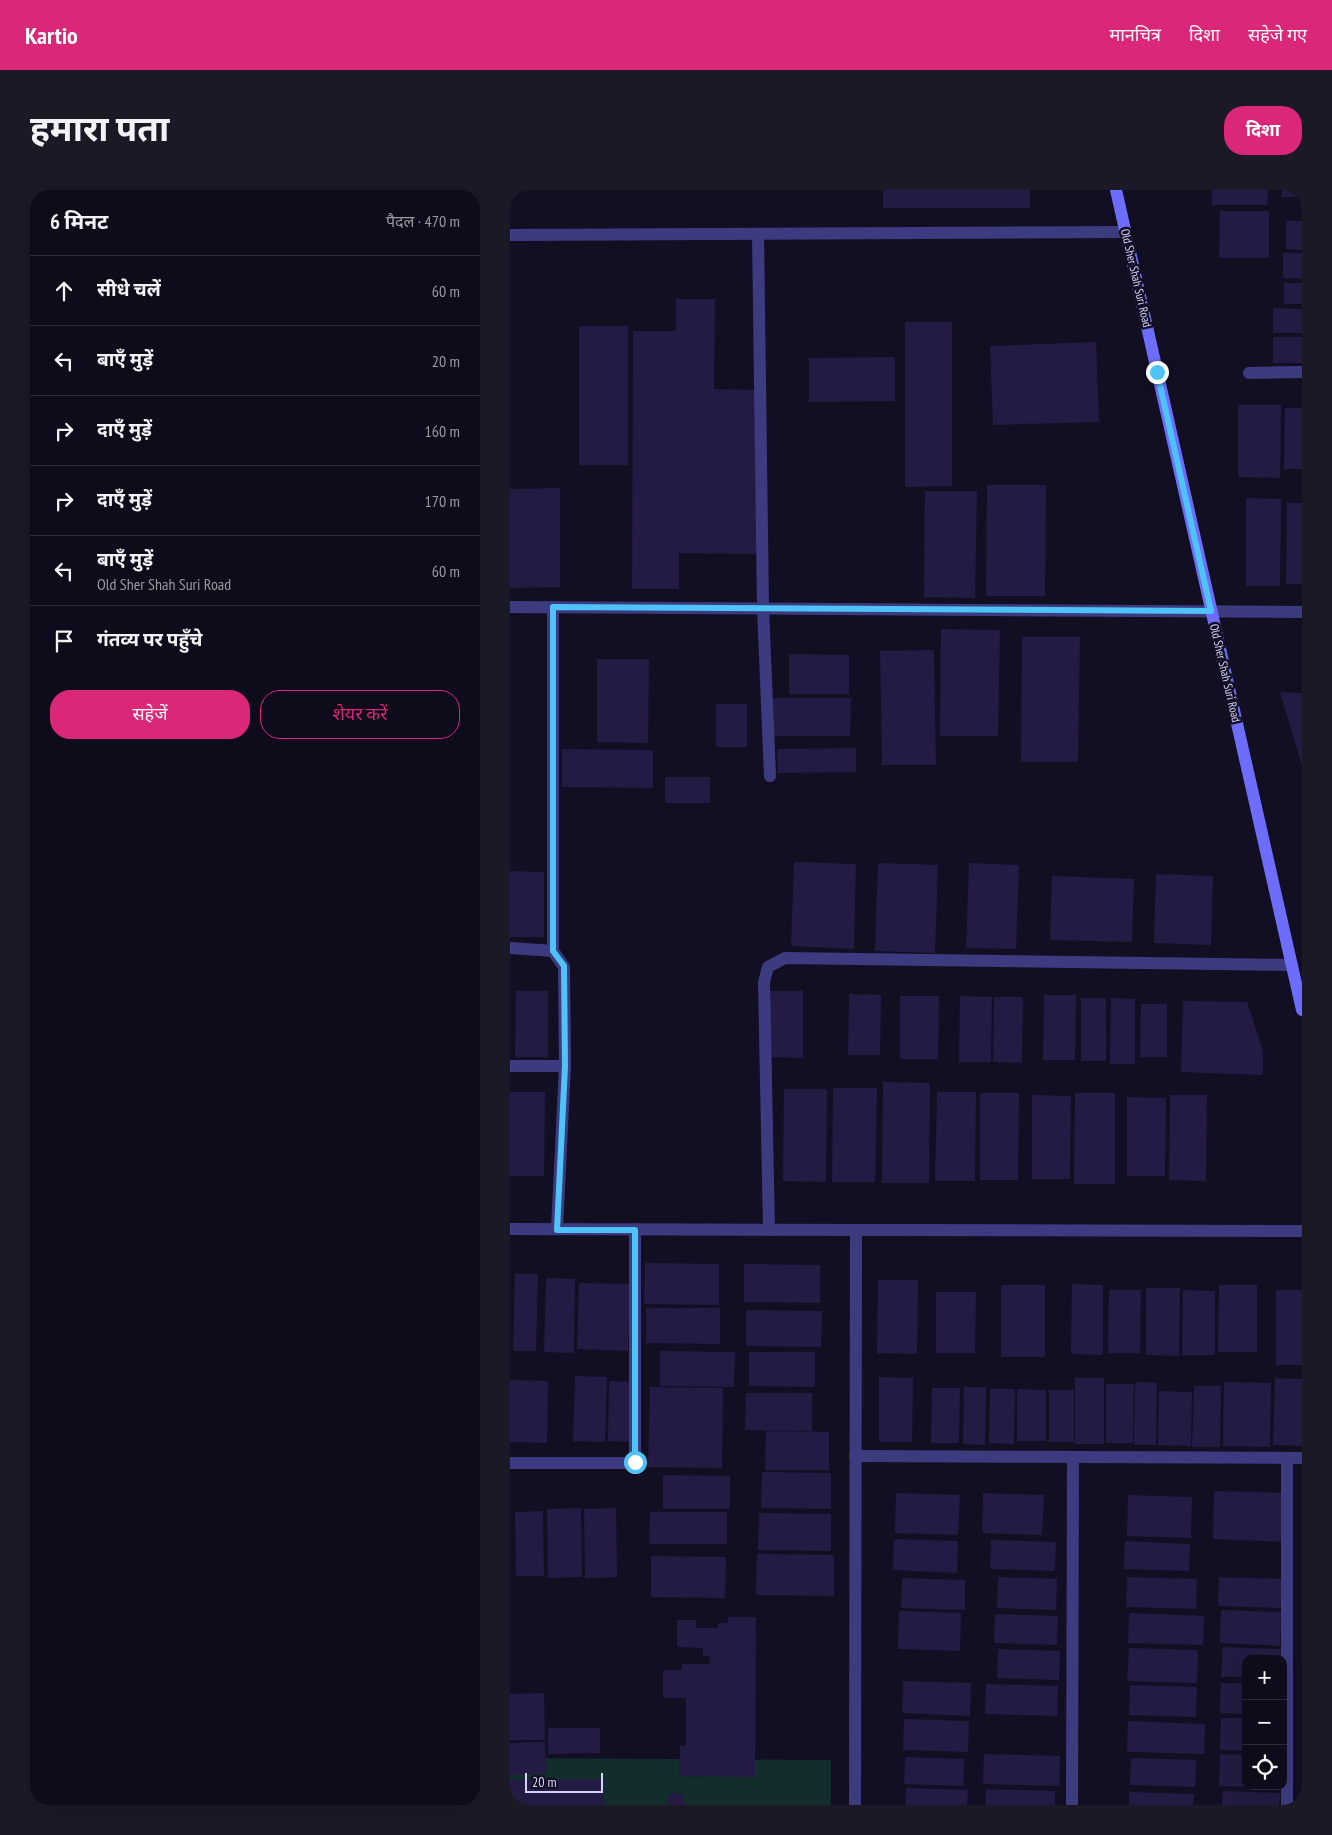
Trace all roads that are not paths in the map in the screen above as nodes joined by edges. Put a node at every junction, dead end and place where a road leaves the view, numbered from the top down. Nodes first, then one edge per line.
1 (1116, 190) edge
2 (1125, 232) junction
3 (758, 234) junction
4 (510, 235) edge
5 (1302, 372) edge
6 (1249, 373) dead end
7 (510, 607) edge
8 (553, 607) junction
9 (763, 608) junction
10 (1211, 611) junction
11 (1302, 612) edge
12 (770, 776) dead end
13 (510, 948) edge
14 (553, 951) junction
15 (1292, 965) junction
16 (1302, 1010) edge
17 (510, 1066) edge
18 (565, 1066) junction
19 (510, 1229) edge
20 (557, 1230) junction
21 (635, 1230) junction
22 (769, 1230) junction
23 (856, 1230) junction
24 (1302, 1231) edge
25 (855, 1456) junction
26 (1073, 1457) junction
27 (1288, 1458) junction
28 (1302, 1458) edge
29 (510, 1462) edge
30 (855, 1805) edge
31 (1072, 1805) edge
32 (1288, 1805) edge

1 - 2 street, Old Sher Shah Suri Road
2 - 3 street
2 - 10 street, Old Sher Shah Suri Road
3 - 4 street
3 - 9 street
5 - 6 street
7 - 8 street
8 - 9 street
8 - 14 street
9 - 10 street
9 - 12 street
10 - 11 street
10 - 15 street, Old Sher Shah Suri Road
13 - 14 street
14 - 18 street
15 - 16 street, Old Sher Shah Suri Road
15 - 22 street
17 - 18 street
18 - 20 street
19 - 20 street
20 - 21 street
21 - 22 street
21 - 29 street
22 - 23 street
23 - 24 street
23 - 25 street
25 - 26 street
25 - 30 street
26 - 27 street
26 - 31 street
27 - 28 street
27 - 32 street

